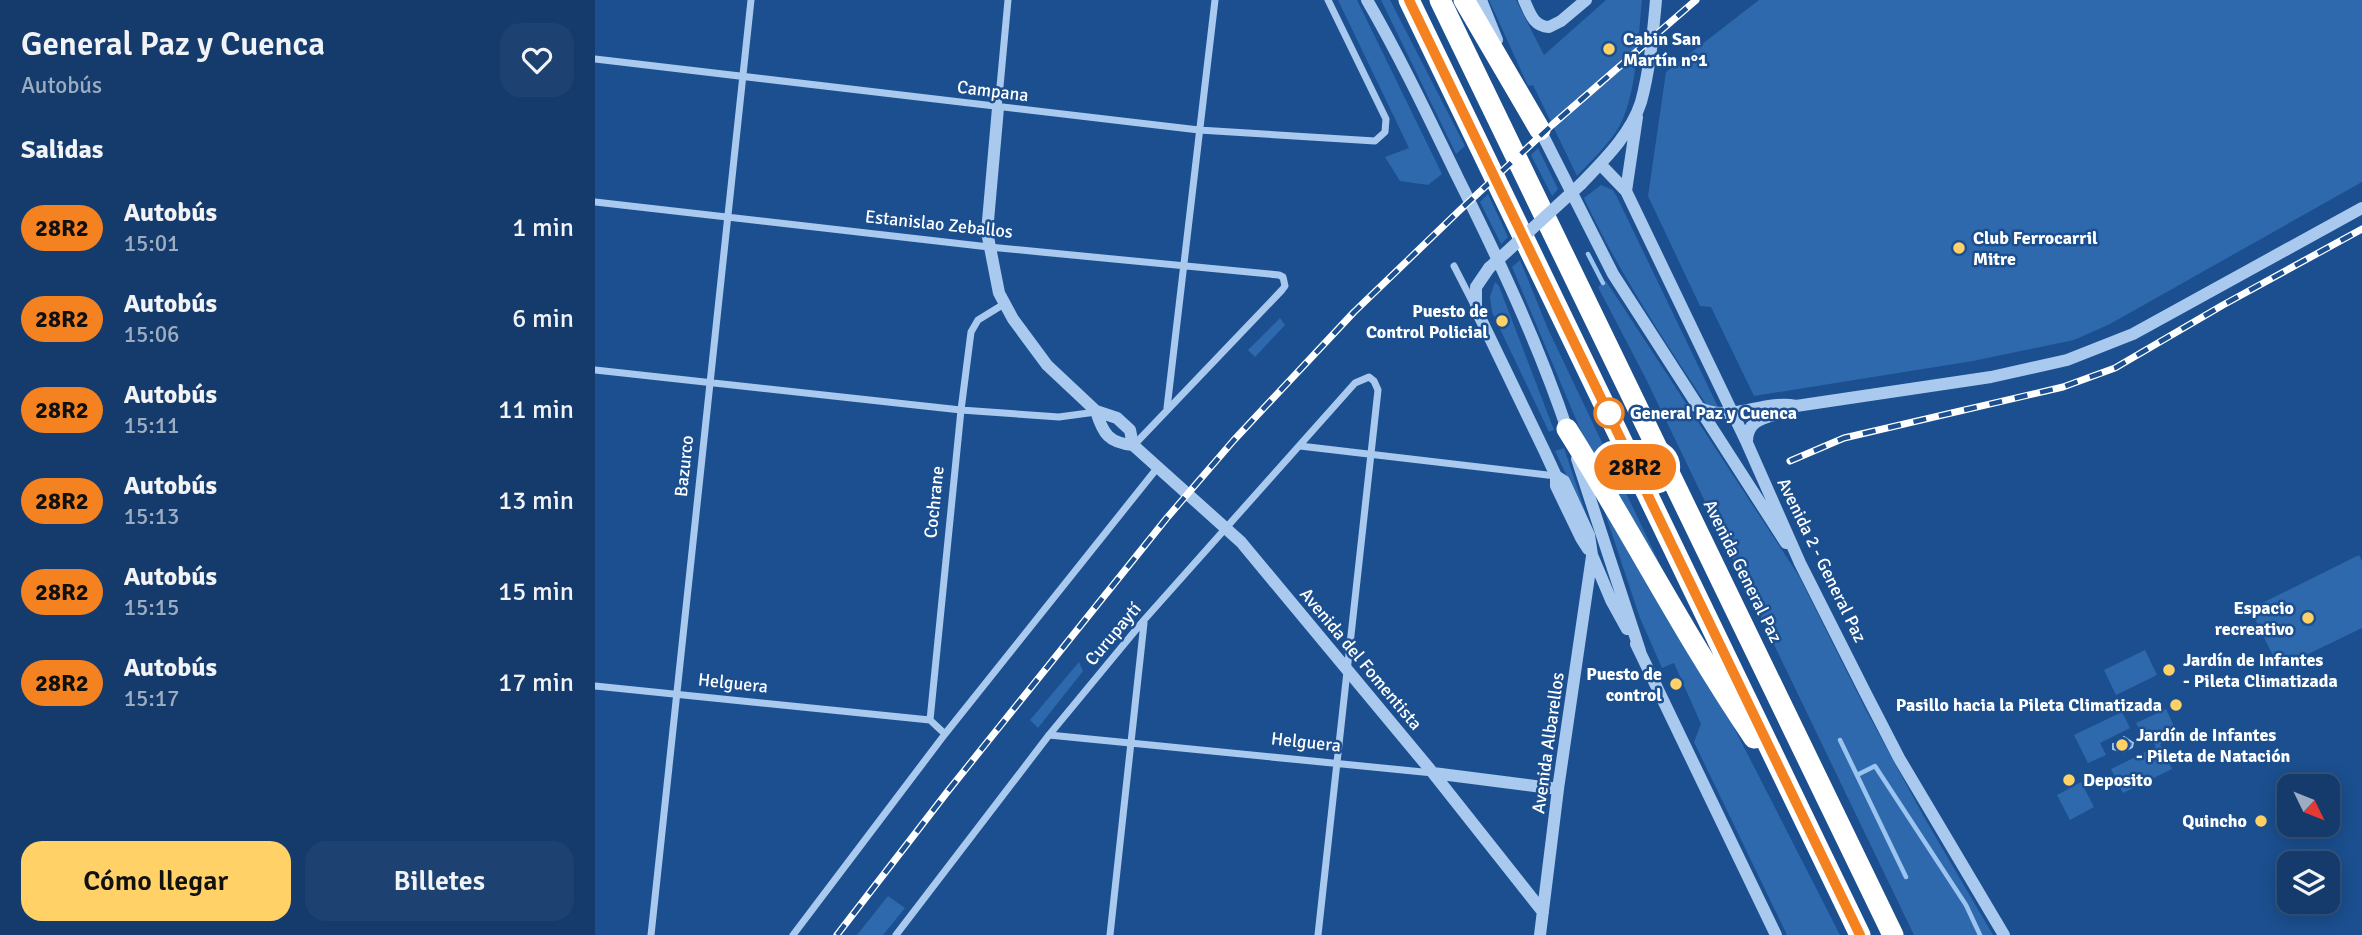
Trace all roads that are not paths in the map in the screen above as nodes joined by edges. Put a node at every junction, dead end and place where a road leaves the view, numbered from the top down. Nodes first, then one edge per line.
1 (751, 0) edge
2 (1009, 0) edge
3 (1215, 0) edge
4 (1328, 0) edge
5 (1367, 0) edge
6 (1409, 0) edge
7 (1440, 0) edge
8 (1465, 0) edge
9 (1481, 0) edge
10 (1524, 0) edge
11 (1585, 0) edge
12 (1656, 0) edge
13 (595, 59) edge
14 (743, 77) junction
15 (1640, 103) junction
16 (998, 108) junction
17 (1199, 130) junction
18 (1540, 130) junction
19 (1600, 164) junction
20 (1626, 191) junction
21 (595, 202) edge
22 (2362, 208) edge
23 (728, 216) junction
24 (989, 247) junction
25 (1183, 264) junction
26 (1454, 266) dead end
27 (1004, 304) junction
28 (1476, 309) junction
29 (595, 370) edge
30 (709, 382) junction
31 (1696, 406) junction
32 (1796, 406) junction
33 (1166, 408) junction
34 (961, 410) junction
35 (1096, 411) junction
36 (1732, 413) junction
37 (1567, 429) junction
38 (1747, 443) junction
39 (1133, 445) junction
40 (1300, 446) junction
41 (1370, 454) junction
42 (1158, 467) junction
43 (1556, 476) junction
44 (1226, 527) junction
45 (1592, 555) junction
46 (1800, 563) junction
47 (1145, 621) junction
48 (1640, 651) junction
49 (1347, 671) junction
50 (595, 685) edge
51 (675, 694) junction
52 (930, 720) junction
53 (945, 734) junction
54 (1049, 734) junction
55 (1131, 741) junction
56 (1336, 763) junction
57 (1433, 773) junction
58 (1558, 789) junction
59 (1792, 794) junction
60 (1543, 912) junction
61 (906, 922) junction
62 (650, 935) edge
63 (793, 935) edge
64 (896, 935) edge
65 (905, 935) edge
66 (1110, 935) edge
67 (1318, 935) edge
68 (1540, 935) edge
69 (1776, 935) edge
70 (1860, 935) edge
71 (1893, 935) edge
72 (2004, 935) edge

1 - 14 street, Bazurco
2 - 16 street
3 - 17 street
4 - 17 street, Campana
5 - 37 street
6 - 59 highway
7 - 71 highway, Avenida General Paz
8 - 18 highway
9 - 18 street
10 - 11 street
12 - 15 street
13 - 14 street, Campana
14 - 16 street, Campana
14 - 23 street, Bazurco
15 - 19 street
15 - 20 street
16 - 17 street, Campana
16 - 24 street
17 - 25 street
18 - 31 street
19 - 20 street, Avenida 2 - General Paz
19 - 28 street, bridge
20 - 36 street, Avenida 2 - General Paz
21 - 23 street, Estanislao Zeballos
22 - 32 street
23 - 24 street, Estanislao Zeballos
23 - 30 street, Bazurco
24 - 25 street, Estanislao Zeballos
24 - 27 street, Avenida del Fomentista
25 - 33 street
25 - 33 street, Estanislao Zeballos
26 - 28 street
27 - 34 street, Cochrane
27 - 35 street, Avenida del Fomentista
28 - 43 street
29 - 30 street
30 - 34 street
30 - 51 street, Bazurco
31 - 36 street
31 - 46 street
32 - 36 street
32 - 38 street
33 - 39 street
34 - 35 street
34 - 52 street, Cochrane
35 - 39 street, Avenida del Fomentista
35 - 39 street, Avenida del Fomentista
36 - 38 street, Avenida 2 - General Paz
37 - 48 street
37 - 59 highway
38 - 46 street, Avenida 2 - General Paz
39 - 42 street, Avenida del Fomentista
40 - 41 street
40 - 41 street, Curupaytí
40 - 44 street, Curupaytí
41 - 43 street
41 - 49 street
42 - 44 street, Avenida del Fomentista
42 - 53 street
43 - 45 street
44 - 47 street, Curupaytí
44 - 49 street, Avenida del Fomentista
45 - 48 street
45 - 58 street, Avenida Albarellos
46 - 72 street, Avenida 2 - General Paz
47 - 54 street, Curupaytí
47 - 55 street
48 - 69 street
49 - 56 street
49 - 57 street, Avenida del Fomentista
50 - 51 street, Helguera
51 - 52 street, Helguera
51 - 62 street, Bazurco
52 - 53 street
53 - 63 street
54 - 55 street, Helguera
54 - 61 street, Curupaytí
55 - 56 street, Helguera
55 - 66 street
56 - 57 street, Helguera
56 - 67 street
57 - 58 street, Helguera
57 - 60 street, Avenida del Fomentista
58 - 60 street, Avenida Albarellos
59 - 70 highway
60 - 68 street, Avenida Albarellos
61 - 64 street, Curupaytí
61 - 65 street

